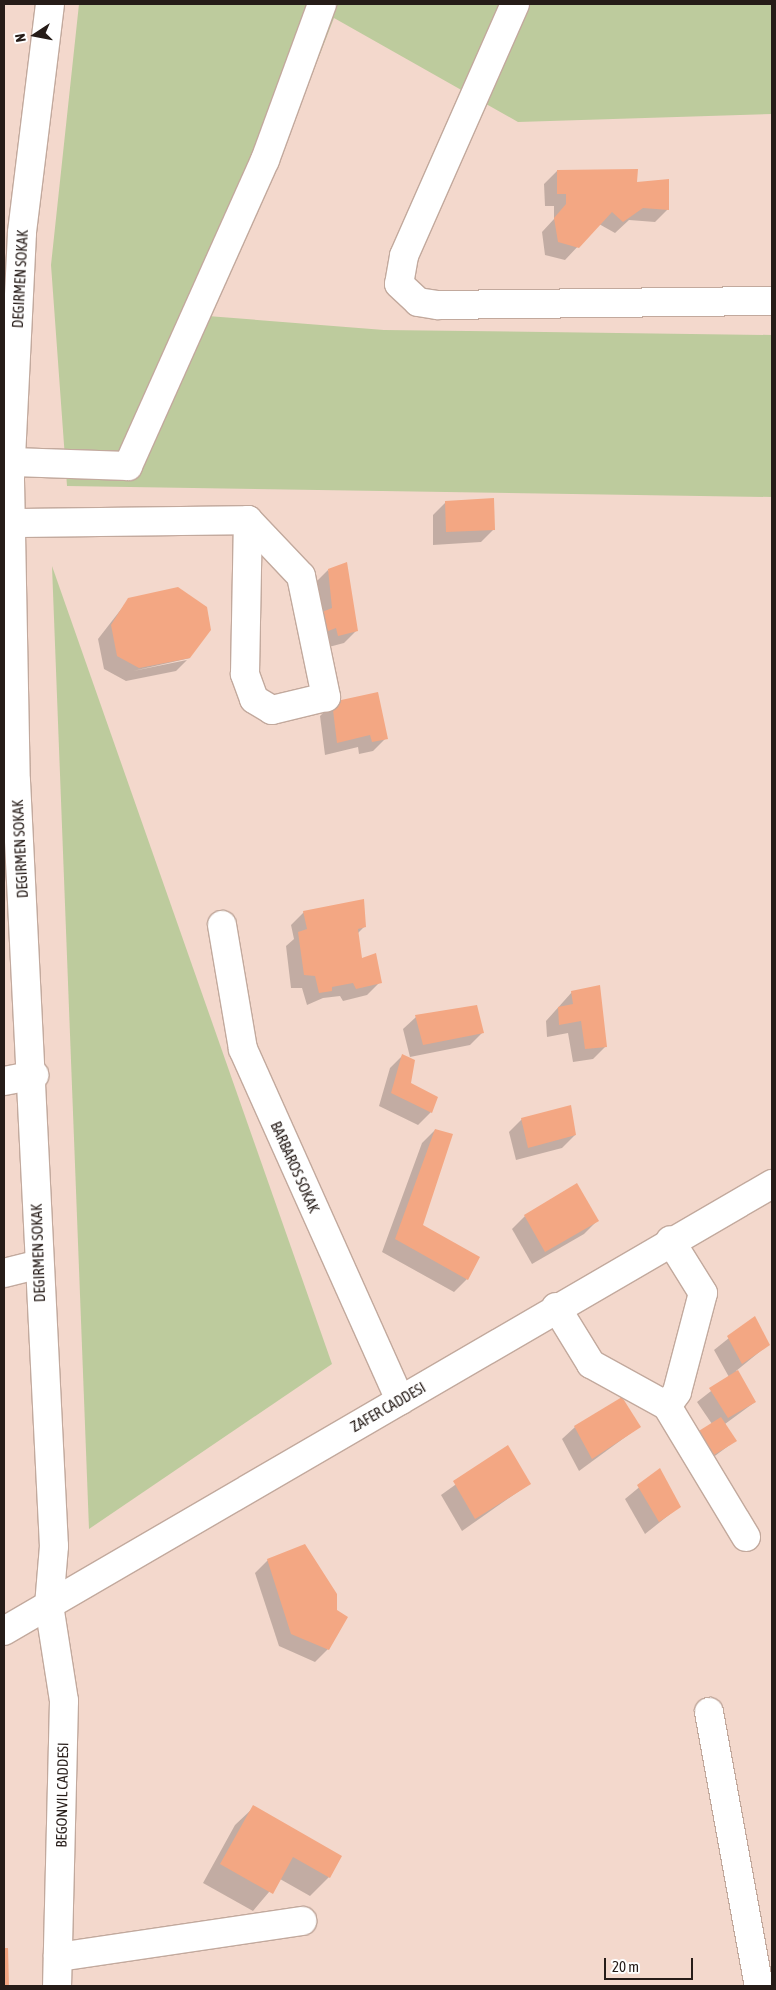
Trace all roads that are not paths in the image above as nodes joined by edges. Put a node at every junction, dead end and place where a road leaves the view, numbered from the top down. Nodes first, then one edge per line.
1 (50, 4) edge
2 (322, 4) edge
3 (515, 4) edge
4 (13, 233) edge
5 (772, 302) edge
6 (8, 474) edge
7 (248, 520) junction
8 (11, 523) junction
9 (222, 926) dead end
10 (34, 1075) junction
11 (4, 1081) edge
12 (772, 1184) edge
13 (670, 1240) junction
14 (37, 1266) junction
15 (4, 1273) edge
16 (556, 1307) junction
17 (400, 1400) junction
18 (667, 1406) junction
19 (746, 1537) dead end
20 (49, 1605) junction
21 (4, 1631) edge
22 (709, 1712) dead end
23 (302, 1921) dead end
24 (58, 1957) junction
25 (58, 1986) edge
26 (759, 1986) edge

1 - 4 street, DEGIRMEN SOKAK
2 - 6 street
3 - 5 street
4 - 6 street, DEGIRMEN SOKAK
6 - 8 street, DEGIRMEN SOKAK
7 - 7 street
7 - 8 street
8 - 10 street, DEGIRMEN SOKAK
9 - 17 street, BARBAROS SOKAK
10 - 11 street
10 - 14 street, DEGIRMEN SOKAK
12 - 13 street, ZAFER CADDESI
13 - 16 street, ZAFER CADDESI
13 - 18 street
14 - 15 street
14 - 20 street, DEGIRMEN SOKAK
16 - 17 street, ZAFER CADDESI
16 - 18 street
17 - 20 street, ZAFER CADDESI
18 - 19 street
20 - 21 street, ZAFER CADDESI
20 - 24 street, BEGONVIL CADDESI
22 - 26 street
23 - 24 street
24 - 25 street, BEGONVIL CADDESI

